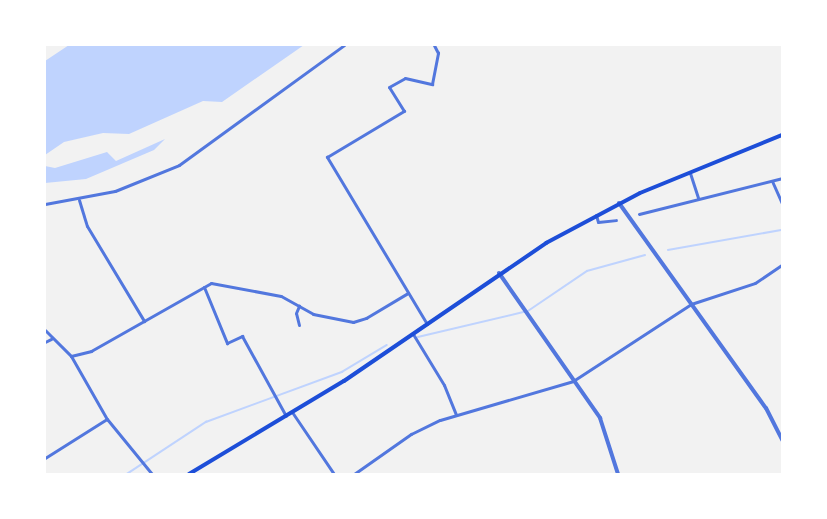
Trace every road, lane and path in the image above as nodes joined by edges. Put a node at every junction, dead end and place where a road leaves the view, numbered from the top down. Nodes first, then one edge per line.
1 (344, 45) edge
2 (434, 45) edge
3 (782, 135) edge
4 (689, 172) junction
5 (782, 178) edge
6 (772, 181) junction
7 (698, 198) junction
8 (79, 200) junction
9 (618, 203) junction
10 (782, 203) edge
11 (45, 204) edge
12 (639, 214) dead end
13 (596, 215) junction
14 (616, 220) dead end
15 (782, 265) edge
16 (499, 273) junction
17 (204, 287) junction
18 (408, 293) junction
19 (691, 304) junction
20 (299, 306) junction
21 (144, 321) junction
22 (427, 324) junction
23 (299, 325) dead end
24 (45, 330) edge
25 (413, 333) junction
26 (51, 339) junction
27 (45, 342) edge
28 (71, 356) junction
29 (573, 381) junction
30 (292, 412) junction
31 (456, 415) junction
32 (286, 416) junction
33 (107, 419) junction
34 (782, 440) edge
35 (45, 458) edge
36 (152, 474) edge
37 (189, 474) edge
38 (334, 474) edge
39 (354, 474) edge
40 (618, 474) edge

1 - 8 street
2 - 18 street
3 - 4 main road
4 - 7 street
4 - 9 main road
5 - 6 street
6 - 7 street
6 - 10 street
7 - 12 street
8 - 11 street
8 - 21 street
9 - 13 main road
9 - 19 street
13 - 14 street
13 - 16 main road
15 - 19 street
16 - 22 main road
16 - 29 street
17 - 20 street
17 - 21 street
17 - 32 street
18 - 20 street
18 - 22 street
19 - 29 street
19 - 34 street
20 - 23 street
21 - 28 street
22 - 25 main road
24 - 26 street
25 - 30 main road
25 - 31 street
26 - 27 street
26 - 28 street
28 - 33 street
29 - 31 street
29 - 40 street
30 - 32 main road
30 - 38 street
31 - 39 street
32 - 37 main road
33 - 35 street
33 - 36 street

